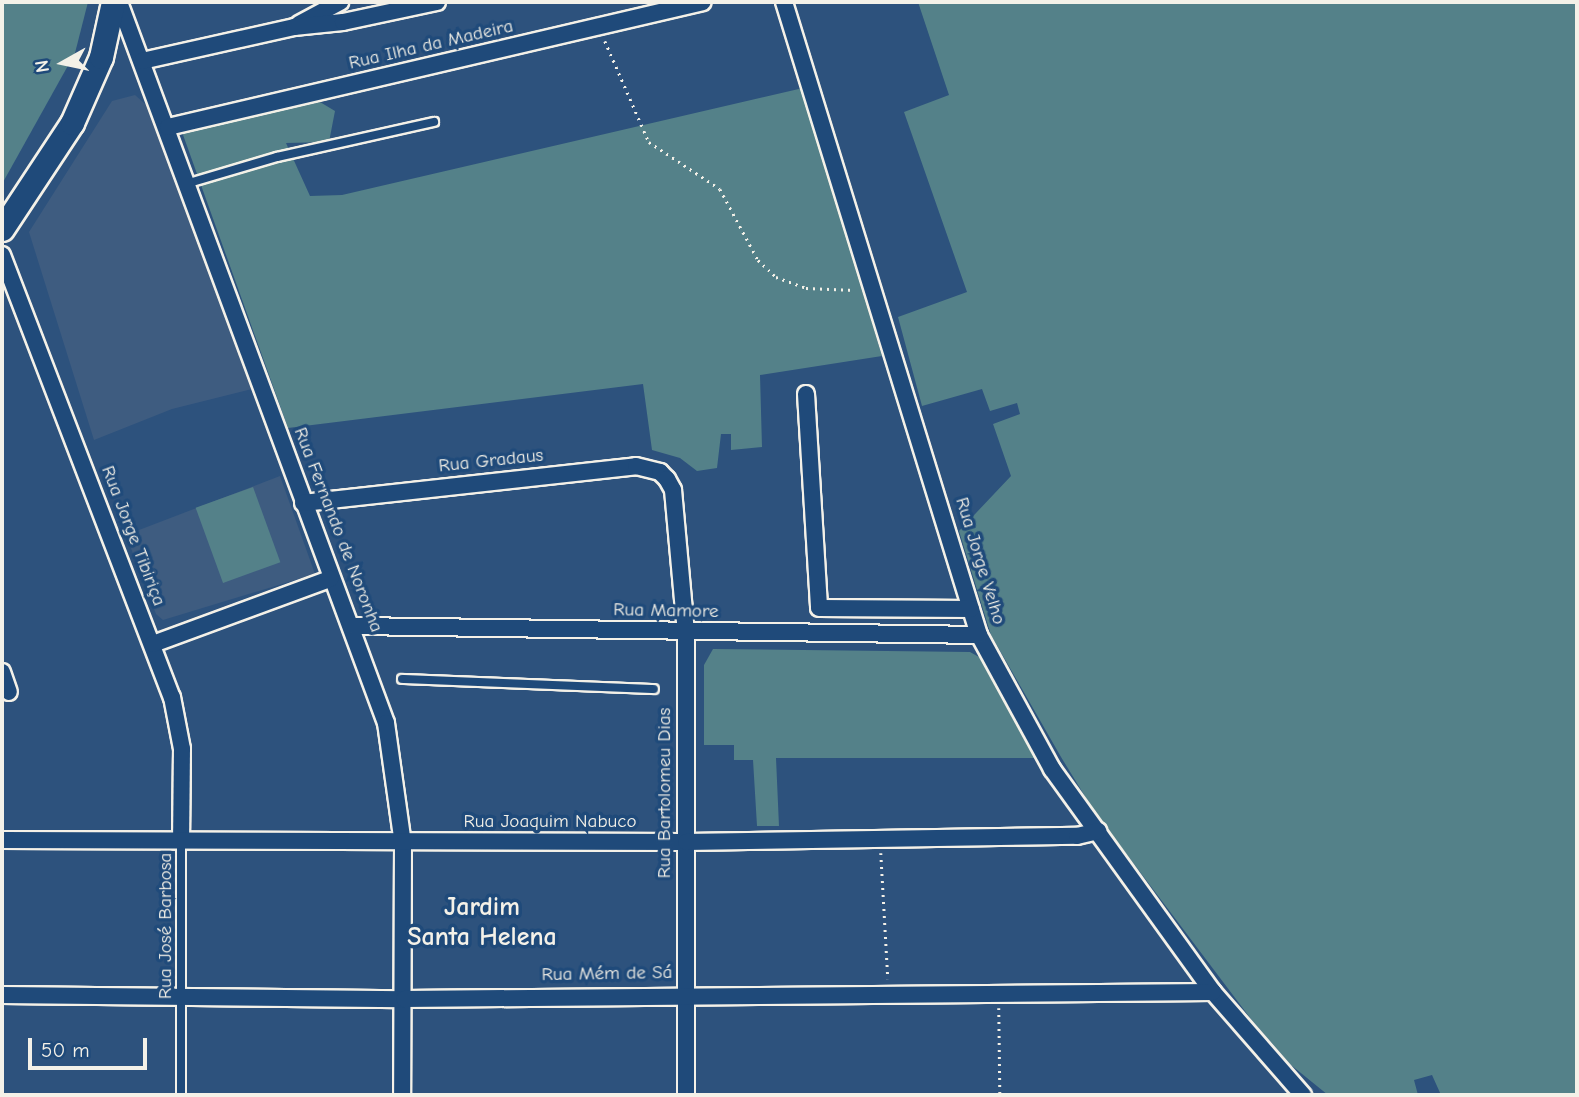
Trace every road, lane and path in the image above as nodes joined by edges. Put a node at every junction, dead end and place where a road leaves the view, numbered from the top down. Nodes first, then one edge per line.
1 (113, 2) edge
2 (119, 2) edge
3 (340, 2) edge
4 (437, 2) edge
5 (703, 2) edge
6 (784, 2) edge
7 (294, 26) junction
8 (600, 27) junction
9 (142, 61) junction
10 (434, 122) dead end
11 (168, 127) junction
12 (189, 183) junction
13 (2, 229) edge
14 (2, 255) edge
15 (876, 290) junction
16 (806, 394) dead end
17 (673, 491) joint
18 (303, 503) junction
19 (330, 579) junction
20 (971, 609) junction
21 (353, 626) junction
22 (686, 633) junction
23 (979, 635) junction
24 (153, 644) junction
25 (2, 672) edge
26 (402, 679) dead end
27 (654, 689) dead end
28 (9, 692) dead end
29 (1098, 831) junction
30 (880, 839) junction
31 (2, 840) edge
32 (181, 841) junction
33 (686, 842) junction
34 (403, 844) junction
35 (1213, 992) junction
36 (686, 994) junction
37 (2, 995) edge
38 (889, 996) junction
39 (182, 998) junction
40 (999, 998) junction
41 (404, 999) junction
42 (181, 1095) edge
43 (401, 1095) edge
44 (686, 1095) edge
45 (1000, 1095) edge
46 (1303, 1095) edge

1 - 13 main road
2 - 9 street, Rua Fernando de Noronha
3 - 7 street
4 - 7 street
5 - 8 street, Rua Ilha da Madeira
6 - 15 street, Rua Jorge Velho
7 - 9 street
8 - 11 street, Rua Ilha da Madeira
8 - 15 path
9 - 11 street, Rua Fernando de Noronha
10 - 12 lane
11 - 12 street, Rua Fernando de Noronha
12 - 18 street, Rua Fernando de Noronha
14 - 24 street, Rua Jorge Tibiriça
15 - 20 street, Rua Jorge Velho
16 - 20 street
17 - 18 street, Rua Gradaus
17 - 22 street, Rua Bartolomeu Dias
18 - 19 street, Rua Fernando de Noronha
19 - 21 street, Rua Fernando de Noronha
19 - 24 street
20 - 23 street, Rua Jorge Velho
21 - 22 street, Rua Mamore
21 - 34 street, Rua Fernando de Noronha
22 - 23 street, Rua Mamore
22 - 33 street, Rua Bartolomeu Dias
23 - 29 street, Rua Jorge Velho
24 - 32 street, Rua Jorge Tibiriça
25 - 28 street
26 - 27 lane
29 - 30 street, Rua Joaquim Nabuco
29 - 35 street, Rua Jorge Velho
30 - 33 street, Rua Joaquim Nabuco
30 - 38 path
31 - 32 street, Rua Joaquim Nabuco
32 - 34 street, Rua Joaquim Nabuco
32 - 39 lane, Rua José Barbosa
33 - 34 street, Rua Joaquim Nabuco
33 - 36 street, Rua Bartolomeu Dias
34 - 41 street, Rua Fernando de Noronha
35 - 40 street, Rua Mém de Sá
35 - 46 street, Rua Jorge Velho
36 - 38 street, Rua Mém de Sá
36 - 41 street, Rua Mém de Sá
36 - 44 street, Rua Bartolomeu Dias
37 - 39 street, Rua Mém de Sá
38 - 40 street, Rua Mém de Sá
39 - 41 street, Rua Mém de Sá
39 - 42 lane, Rua José Barbosa
40 - 45 path
41 - 43 street, Rua Fernando de Noronha

